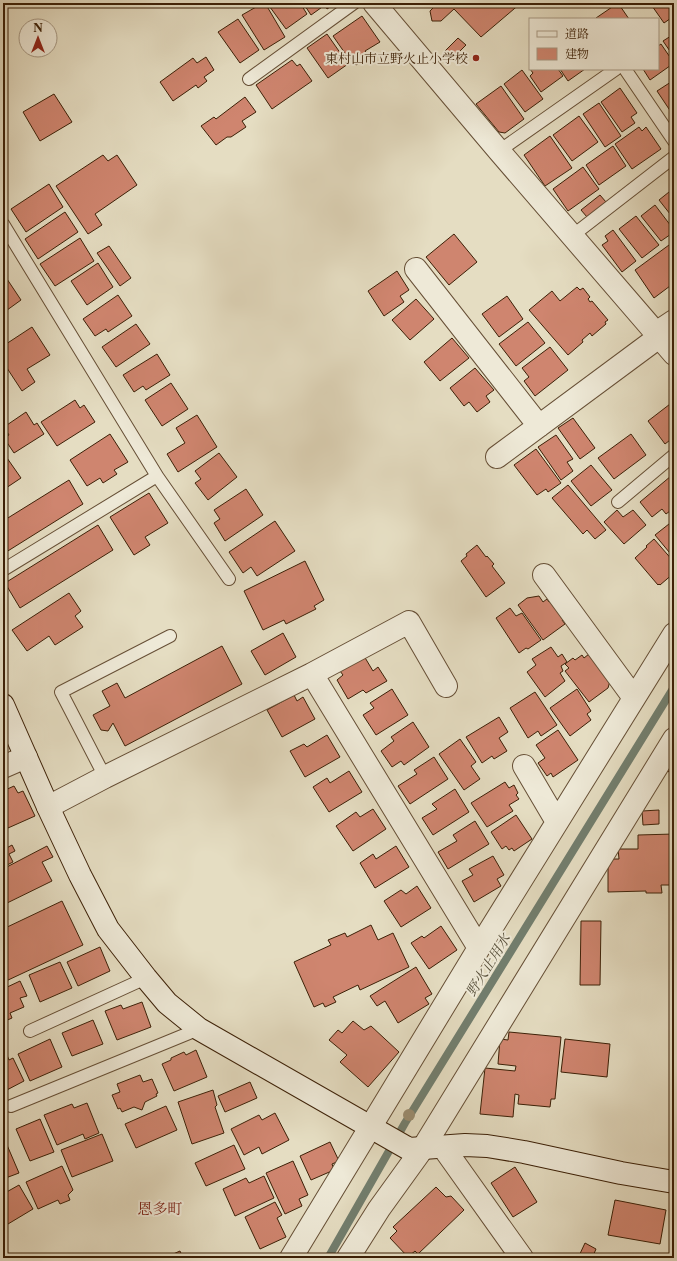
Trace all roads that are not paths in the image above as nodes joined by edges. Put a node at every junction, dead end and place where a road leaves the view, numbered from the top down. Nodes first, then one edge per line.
1 (354, 3) edge
2 (374, 3) edge
3 (615, 70) edge
4 (626, 70) edge
5 (249, 79) dead end
6 (674, 141) edge
7 (499, 151) junction
8 (674, 157) edge
9 (3, 224) edge
10 (572, 236) junction
11 (416, 269) dead end
12 (674, 321) edge
13 (658, 335) junction
14 (674, 354) edge
15 (539, 426) junction
16 (674, 455) edge
17 (497, 457) dead end
18 (157, 476) junction
19 (618, 502) dead end
20 (3, 570) edge
21 (544, 574) dead end
22 (229, 579) dead end
23 (674, 634) edge
24 (170, 636) dead end
25 (312, 674) junction
26 (446, 686) dead end
27 (634, 698) junction
28 (3, 705) edge
29 (674, 739) edge
30 (26, 757) junction
31 (524, 766) dead end
32 (3, 767) edge
33 (105, 777) junction
34 (48, 807) junction
35 (557, 822) junction
36 (479, 948) junction
37 (146, 978) junction
38 (199, 1029) junction
39 (30, 1030) dead end
40 (11, 1106) dead end
41 (376, 1130) junction
42 (425, 1148) junction
43 (674, 1182) edge
44 (291, 1258) edge
45 (348, 1258) edge
46 (522, 1258) edge

1 - 5 lane
2 - 7 street
3 - 7 lane
4 - 6 lane
7 - 10 street
8 - 10 lane
9 - 18 lane
10 - 13 street
11 - 15 street
12 - 13 street
13 - 14 street
13 - 15 street
15 - 17 street
16 - 19 lane
18 - 20 lane
18 - 22 lane
21 - 27 street
23 - 27 street
24 - 33 lane
25 - 26 street
25 - 33 street
25 - 36 street
27 - 35 street
28 - 30 street
29 - 42 street
30 - 32 street
30 - 34 street
31 - 35 street
33 - 34 street
34 - 37 street
35 - 36 street
36 - 41 street
37 - 38 street
37 - 39 lane
38 - 40 lane
38 - 41 street
41 - 42 street
41 - 44 street
42 - 43 street
42 - 45 street
42 - 46 street

